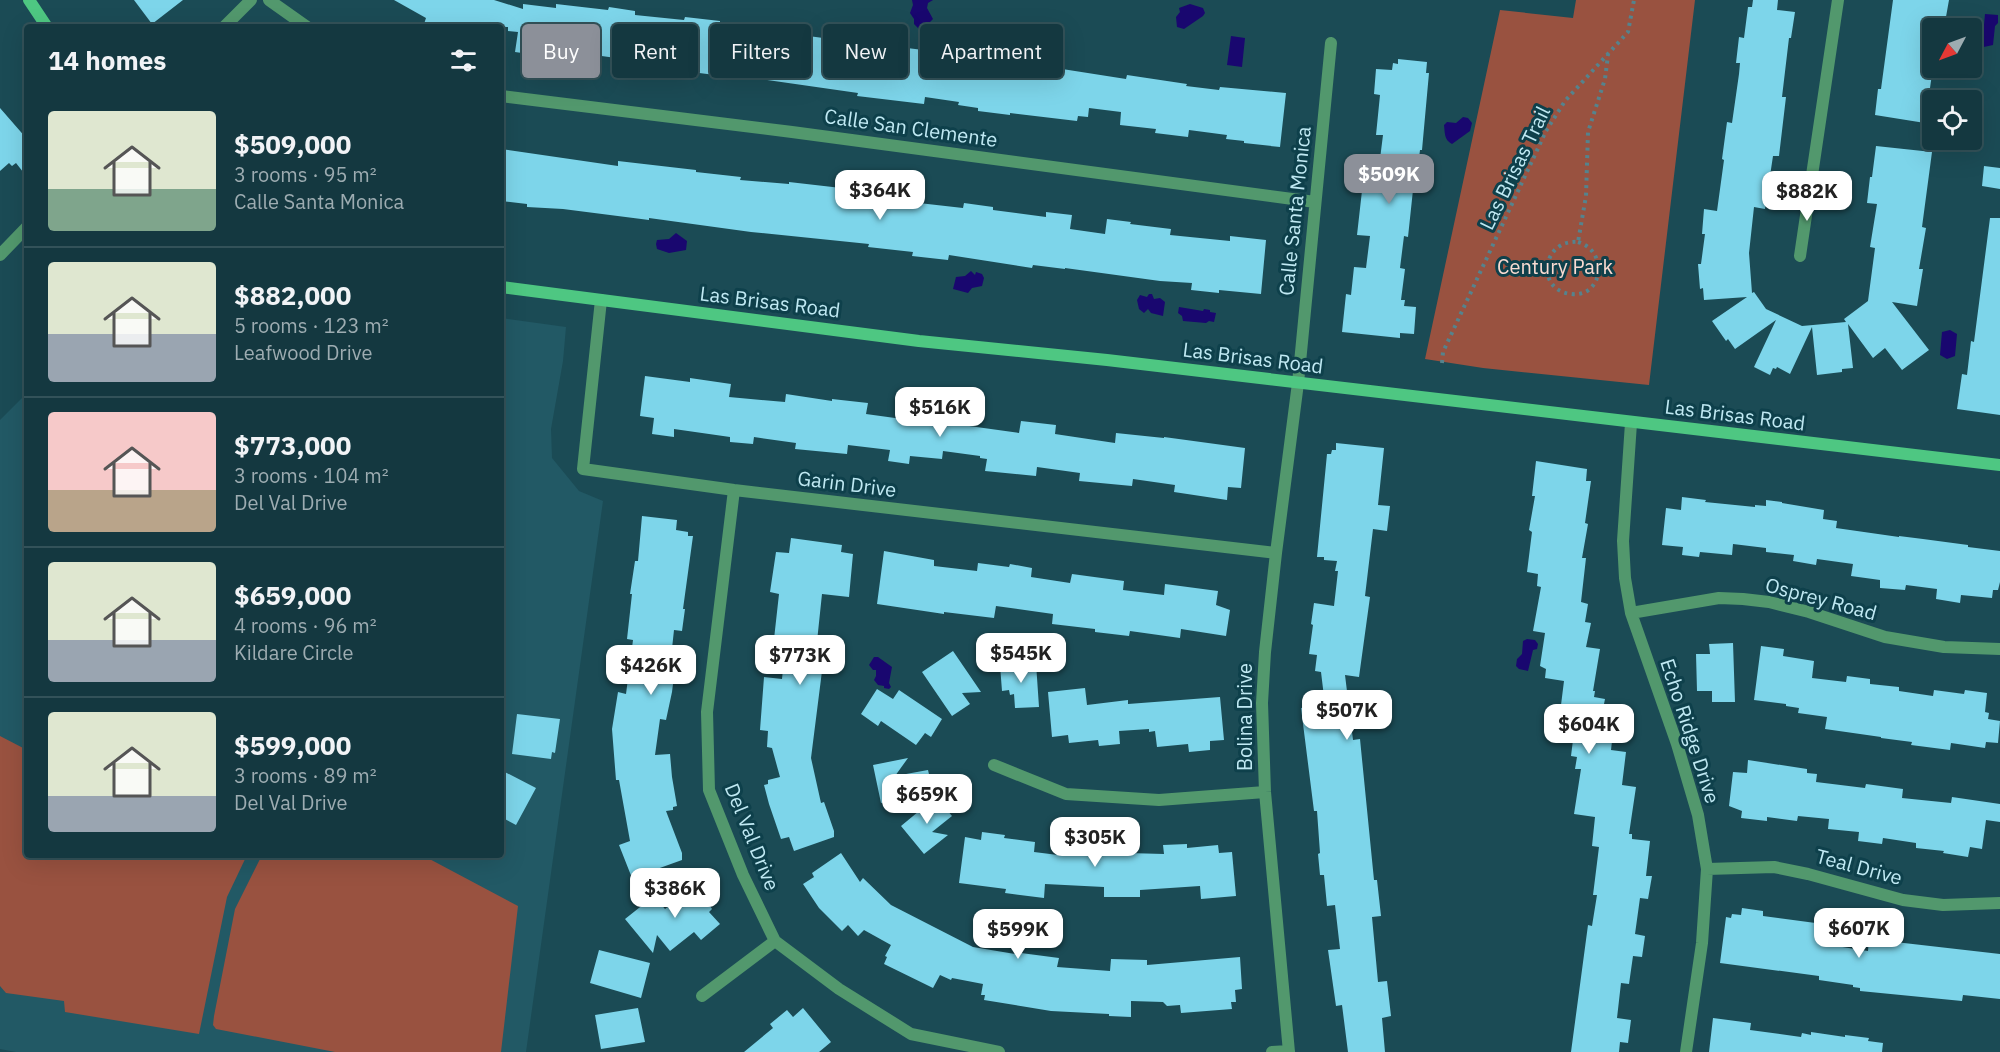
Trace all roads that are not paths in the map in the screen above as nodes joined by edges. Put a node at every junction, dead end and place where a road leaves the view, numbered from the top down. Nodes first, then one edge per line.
1 (29, 0) edge
2 (251, 0) edge
3 (269, 0) edge
4 (1838, 0) edge
5 (45, 24) edge
6 (227, 24) edge
7 (303, 24) edge
8 (1331, 43) dead end
9 (504, 96) edge
10 (1315, 202) junction
11 (24, 230) edge
12 (3, 247) edge
13 (1800, 256) dead end
14 (504, 287) edge
15 (601, 300) junction
16 (1298, 383) junction
17 (1630, 423) junction
18 (2000, 465) edge
19 (734, 490) junction
20 (1276, 554) junction
21 (1631, 613) junction
22 (2000, 649) edge
23 (994, 765) dead end
24 (1265, 792) junction
25 (1707, 869) junction
26 (2000, 903) edge
27 (775, 941) junction
28 (702, 996) dead end
29 (1289, 1051) edge
30 (999, 1052) edge
31 (1272, 1052) edge
32 (1686, 1052) edge

1 - 5 street
2 - 6 street
3 - 7 street
4 - 13 street
8 - 10 street, Calle Santa Monica
9 - 10 street, Calle San Clemente
10 - 16 street, Calle Santa Monica
11 - 12 street
14 - 15 street, Las Brisas Road
15 - 16 street, Las Brisas Road
15 - 19 street, Garin Drive
16 - 17 street, Las Brisas Road
16 - 20 street, Bolina Drive
17 - 18 street, Las Brisas Road
17 - 21 street, Echo Ridge Drive
19 - 20 street, Garin Drive
19 - 27 street, Del Val Drive
20 - 24 street, Bolina Drive
21 - 22 street, Osprey Road
21 - 25 street, Echo Ridge Drive
23 - 24 street
24 - 29 street, Bolina Drive
25 - 26 street, Teal Drive
25 - 32 street, Echo Ridge Drive
27 - 28 street
27 - 30 street, Del Val Drive
29 - 31 street

